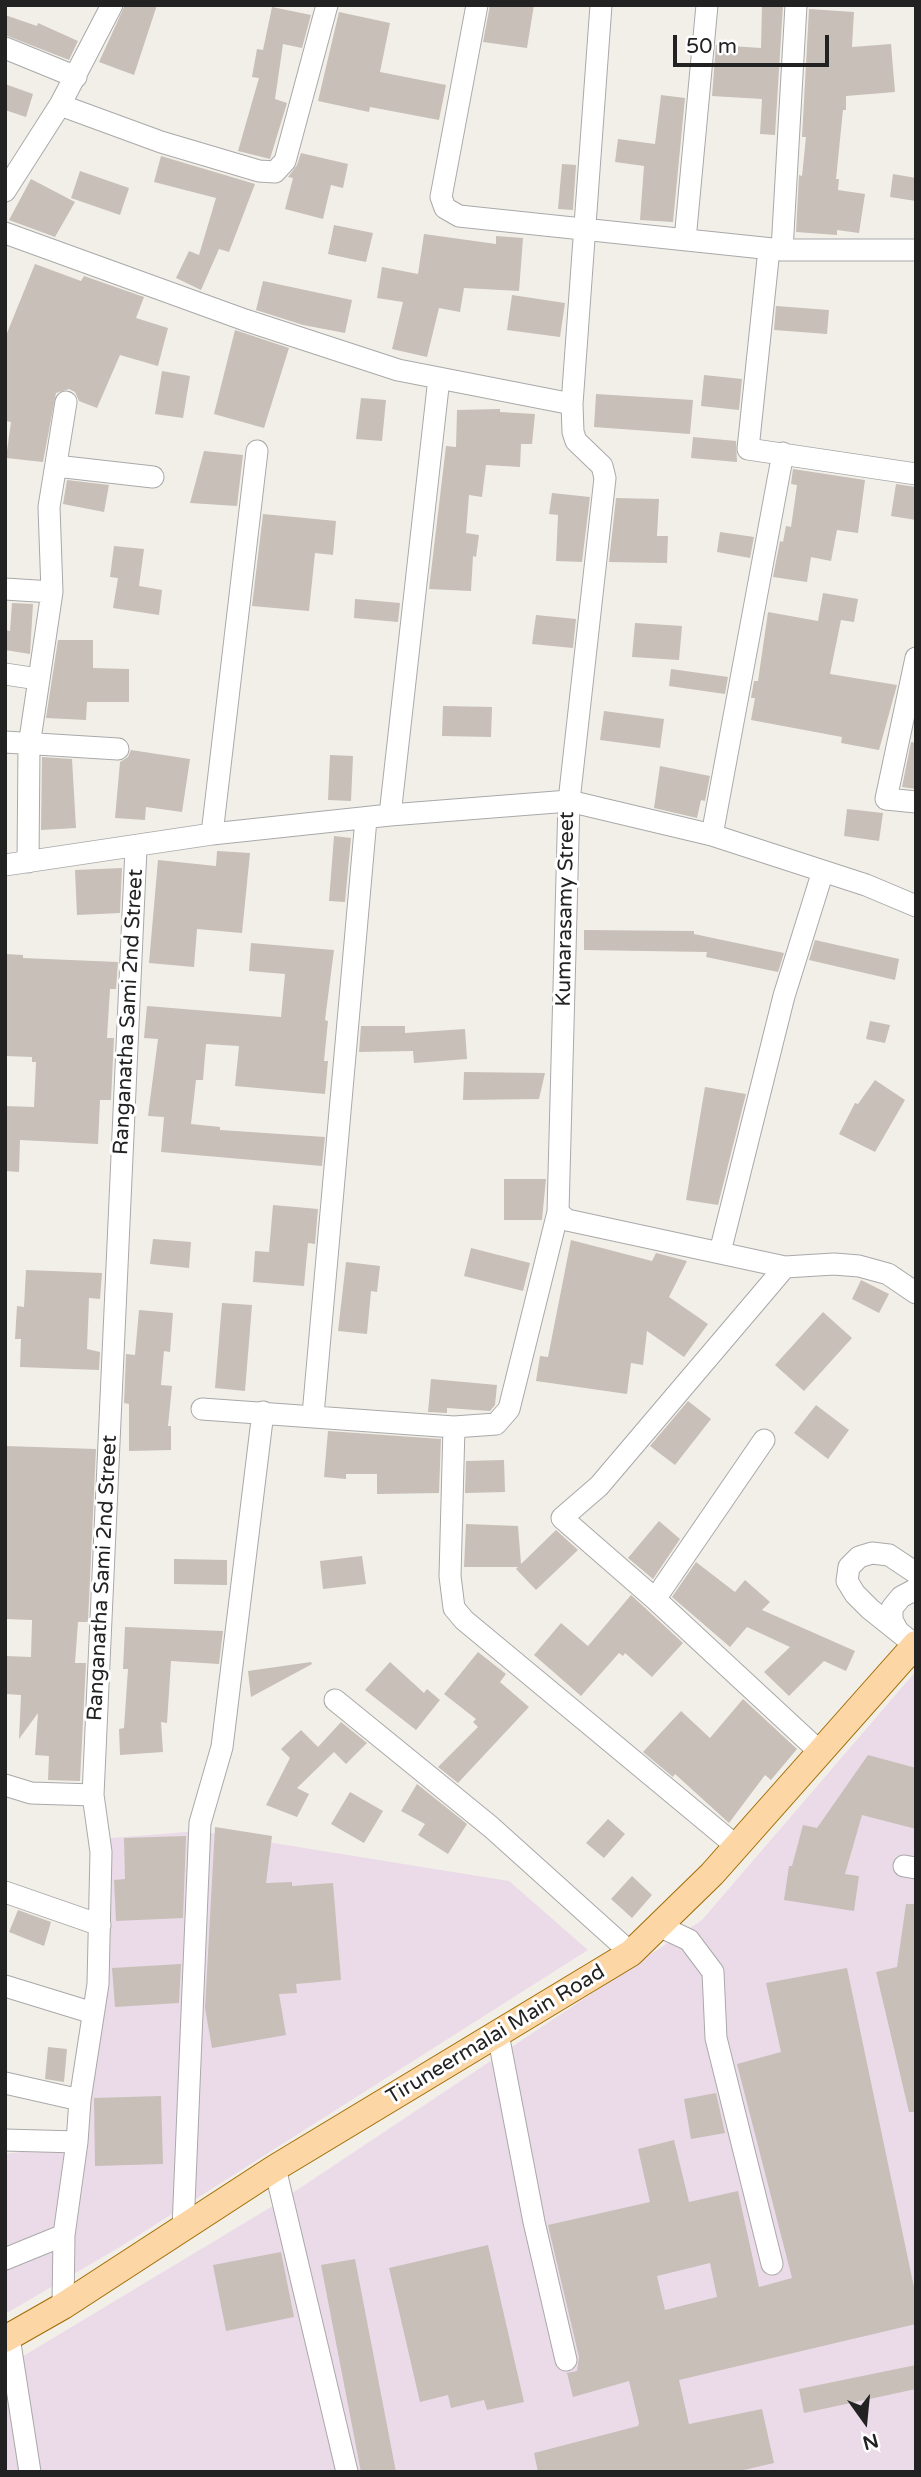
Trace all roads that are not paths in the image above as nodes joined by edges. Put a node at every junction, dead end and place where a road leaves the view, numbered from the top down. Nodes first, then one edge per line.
1 (112, 5) edge
2 (327, 5) edge
3 (477, 5) edge
4 (601, 5) edge
5 (707, 5) edge
6 (796, 5) edge
7 (5, 48) edge
8 (76, 76) junction
9 (60, 105) junction
10 (5, 191) edge
11 (586, 231) junction
12 (5, 233) edge
13 (685, 240) junction
14 (776, 250) junction
15 (916, 250) edge
16 (439, 378) junction
17 (66, 402) dead end
18 (572, 404) junction
19 (257, 451) dead end
20 (783, 453) junction
21 (56, 466) junction
22 (916, 474) edge
23 (153, 477) dead end
24 (5, 589) edge
25 (52, 592) junction
26 (916, 658) edge
27 (5, 674) edge
28 (38, 679) junction
29 (5, 742) edge
30 (29, 746) junction
31 (118, 748) dead end
32 (569, 801) junction
33 (916, 802) edge
34 (390, 815) junction
35 (366, 819) junction
36 (212, 834) junction
37 (712, 835) junction
38 (136, 848) junction
39 (28, 862) junction
40 (5, 865) edge
41 (823, 871) junction
42 (916, 906) edge
43 (558, 1212) junction
44 (720, 1252) junction
45 (785, 1268) junction
46 (916, 1293) edge
47 (202, 1409) dead end
48 (263, 1412) junction
49 (313, 1415) junction
50 (454, 1427) junction
51 (764, 1440) dead end
52 (916, 1573) edge
53 (916, 1589) edge
54 (655, 1598) junction
55 (909, 1640) edge
56 (335, 1700) dead end
57 (819, 1751) junction
58 (5, 1785) edge
59 (93, 1795) junction
60 (735, 1845) junction
61 (5, 1892) edge
62 (100, 1925) junction
63 (659, 1926) junction
64 (631, 1953) junction
65 (5, 1986) edge
66 (93, 2013) junction
67 (498, 2034) junction
68 (5, 2082) edge
69 (80, 2100) junction
70 (5, 2140) edge
71 (78, 2142) junction
72 (275, 2168) junction
73 (183, 2228) junction
74 (64, 2235) junction
75 (5, 2259) edge
76 (772, 2264) dead end
77 (63, 2306) junction
78 (7, 2338) edge
79 (566, 2360) dead end
80 (30, 2472) edge
81 (346, 2472) edge

1 - 8 street
2 - 9 street
3 - 11 street
4 - 11 street
5 - 13 street
6 - 14 street
7 - 8 street
8 - 9 street
9 - 10 street
11 - 13 street
11 - 18 street
12 - 16 street
13 - 14 street
14 - 15 street
14 - 20 street
16 - 18 street
16 - 34 street
17 - 21 street
18 - 32 street
19 - 36 street
20 - 22 street
20 - 37 street
21 - 23 street
21 - 25 street
24 - 25 street
25 - 28 street
26 - 33 street
27 - 28 street
28 - 30 street
29 - 30 street
30 - 31 street
30 - 39 street
32 - 34 street, Kumarasamy Street
32 - 37 street
32 - 43 street, Kumarasamy Street
34 - 35 street, Kumarasamy Street
35 - 36 street, Kumarasamy Street
35 - 49 street
36 - 38 street, Kumarasamy Street
37 - 41 street
38 - 39 street, Kumarasamy Street
38 - 59 street, Ranganatha Sami 2nd Street
39 - 40 street, Kumarasamy Street
41 - 42 street
41 - 44 street
43 - 44 street
43 - 50 street, Kumarasamy Street
44 - 45 street
45 - 46 street
45 - 54 street
47 - 48 street, Kumarasamy Street
48 - 49 street, Kumarasamy Street
48 - 73 street
49 - 50 street, Kumarasamy Street
50 - 60 street
51 - 54 street
52 - 55 street
53 - 55 street
54 - 57 street
55 - 57 main road, Tiruneermalai Main Road
56 - 64 street
57 - 60 main road, Tiruneermalai Main Road
58 - 59 street
59 - 62 street, Ranganatha Sami 2nd Street
60 - 63 main road, Tiruneermalai Main Road
61 - 62 street
62 - 66 street, Ranganatha Sami 2nd Street
63 - 64 main road, Tiruneermalai Main Road
63 - 76 street
64 - 67 main road, Tiruneermalai Main Road
65 - 66 street
66 - 69 street, Ranganatha Sami 2nd Street
67 - 72 main road, Tiruneermalai Main Road
67 - 79 street
68 - 69 street
69 - 71 street, Ranganatha Sami 2nd Street
70 - 71 street
71 - 74 street, Ranganatha Sami 2nd Street
72 - 73 main road, Tiruneermalai Main Road
72 - 81 street
73 - 77 main road, Tiruneermalai Main Road
74 - 75 street
74 - 77 street, Ranganatha Sami 2nd Street
77 - 78 main road, Tiruneermalai Main Road
78 - 80 street

